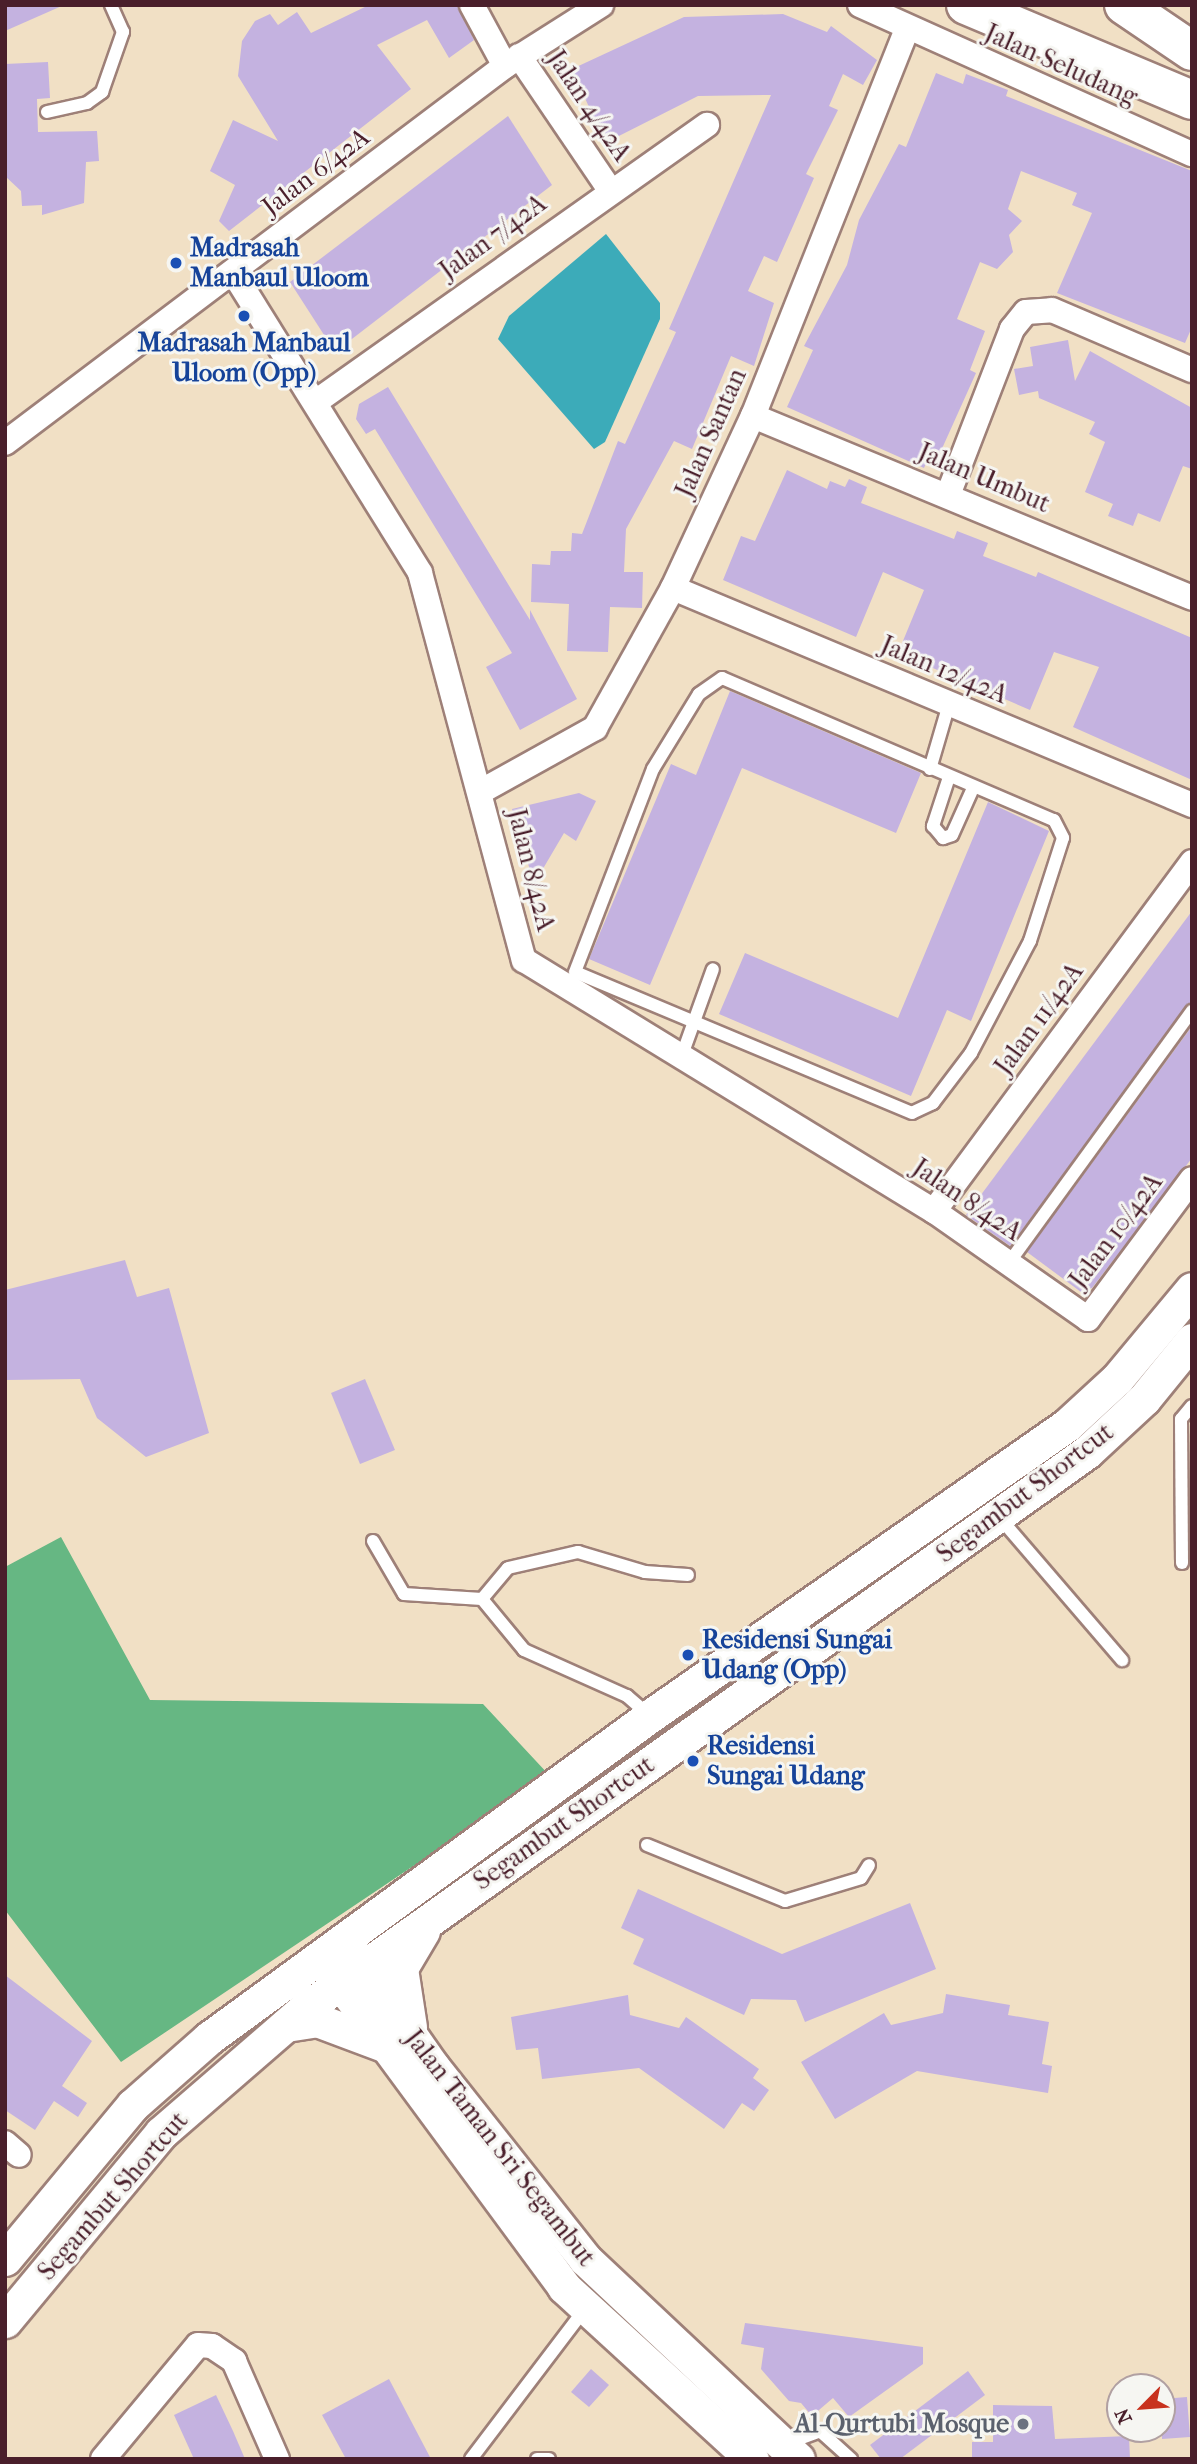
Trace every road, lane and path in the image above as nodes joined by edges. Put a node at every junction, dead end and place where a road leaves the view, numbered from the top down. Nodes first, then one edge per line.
1 (111, 5) edge
2 (472, 5) edge
3 (601, 5) edge
4 (860, 5) edge
5 (966, 5) edge
6 (1128, 8) edge
7 (907, 29) junction
8 (1185, 51) edge
9 (512, 61) junction
10 (1192, 100) edge
11 (47, 113) dead end
12 (707, 125) dead end
13 (1192, 154) edge
14 (610, 190) junction
15 (233, 272) junction
16 (1192, 370) edge
17 (317, 401) junction
18 (753, 416) junction
19 (5, 443) edge
20 (948, 495) junction
21 (673, 589) junction
22 (1192, 598) edge
23 (949, 704) junction
24 (930, 769) junction
25 (949, 777) junction
26 (972, 788) junction
27 (480, 792) junction
28 (1192, 805) edge
29 (1192, 862) edge
30 (713, 969) dead end
31 (1192, 1011) edge
32 (694, 1026) junction
33 (682, 1055) junction
34 (1192, 1178) edge
35 (934, 1211) junction
36 (1007, 1264) junction
37 (1192, 1289) edge
38 (1088, 1319) joint
39 (1192, 1339) edge
40 (1192, 1406) edge
41 (998, 1515) junction
42 (373, 1541) dead end
43 (1182, 1563) dead end
44 (688, 1575) dead end
45 (482, 1598) junction
46 (1122, 1660) dead end
47 (650, 1716) junction
48 (647, 1845) dead end
49 (869, 1865) dead end
50 (443, 1908) junction
51 (330, 1945) junction
52 (352, 1975) junction
53 (286, 2025) junction
54 (400, 2041) junction
55 (5, 2259) edge
56 (585, 2309) junction
57 (5, 2321) edge
58 (790, 2452) edge
59 (103, 2459) edge
60 (277, 2459) edge
61 (471, 2459) edge
62 (537, 2459) edge
63 (549, 2459) edge
64 (751, 2459) edge
65 (851, 2459) edge

1 - 11 lane
2 - 9 street, Jalan 4/42A
3 - 9 street, Jalan 6/42A
4 - 7 street
5 - 10 highway
6 - 8 highway
7 - 13 street, Jalan Seludang
7 - 18 street, Jalan Santan
9 - 14 street, Jalan 4/42A
9 - 15 street, Jalan 6/42A
12 - 14 street, Jalan 7/42A
14 - 17 street, Jalan 7/42A
15 - 17 street, Jalan 8/42A
15 - 19 street, Jalan 6/42A
16 - 20 street
17 - 27 street, Jalan 8/42A
18 - 20 street, Jalan Umbut
18 - 21 street, Jalan Santan
20 - 22 street, Jalan Umbut
21 - 23 street, Jalan 12/42A
21 - 27 street, Jalan Santan
23 - 24 lane
23 - 28 street, Jalan 12/42A
24 - 25 lane
24 - 32 lane
25 - 26 lane
25 - 26 lane
26 - 32 lane
27 - 33 street, Jalan 8/42A
29 - 35 street, Jalan 11/42A
30 - 32 lane
31 - 36 lane
32 - 33 lane
33 - 35 street, Jalan 8/42A
34 - 38 street, Jalan 10/42A
35 - 36 street, Jalan 8/42A
36 - 38 street, Jalan 8/42A
37 - 47 main road, Segambut Shortcut
39 - 41 main road, Segambut Shortcut
40 - 43 lane
41 - 46 lane
41 - 50 main road, Segambut Shortcut
42 - 45 lane
44 - 45 lane
45 - 47 lane
47 - 51 main road, Segambut Shortcut
48 - 49 lane
50 - 52 main road, Segambut Shortcut
50 - 54 main road
51 - 52 main road, Jalan Taman Sri Segambut
51 - 55 main road, Segambut Shortcut
52 - 53 main road, Segambut Shortcut
52 - 54 main road, Jalan Taman Sri Segambut
53 - 54 main road
53 - 57 main road, Segambut Shortcut
54 - 56 main road, Jalan Taman Sri Segambut
54 - 58 main road, Jalan Taman Sri Segambut
56 - 61 lane
56 - 64 main road, Jalan Taman Sri Segambut
58 - 65 lane
59 - 60 street
62 - 63 lane

